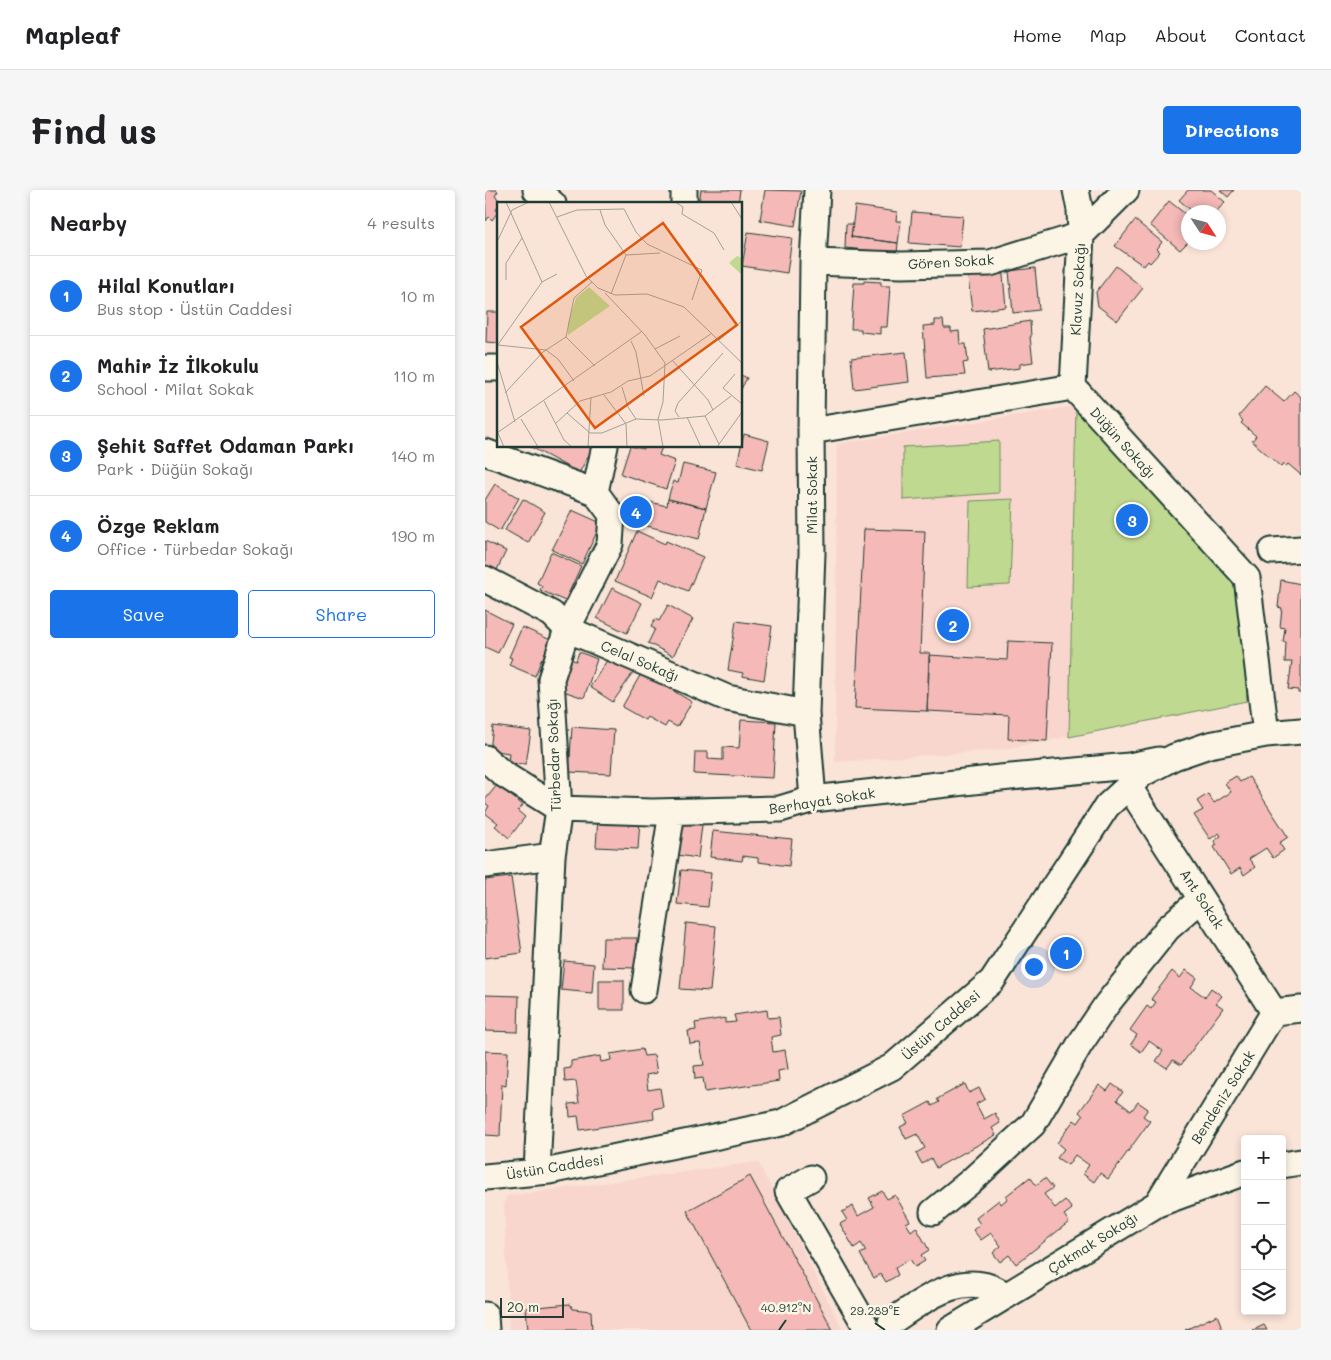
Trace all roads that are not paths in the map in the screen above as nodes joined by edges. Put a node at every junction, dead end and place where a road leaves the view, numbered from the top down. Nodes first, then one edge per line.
1 (536, 190) edge
2 (817, 190) edge
3 (1076, 190) edge
4 (1126, 190) edge
5 (551, 202) edge
6 (1081, 235) junction
7 (813, 262) junction
8 (1073, 387) junction
9 (811, 431) junction
10 (605, 448) edge
11 (485, 452) edge
12 (595, 492) junction
13 (1301, 549) edge
14 (1272, 551) dead end
15 (485, 580) edge
16 (567, 629) junction
17 (806, 713) junction
18 (1301, 731) edge
19 (1266, 734) junction
20 (1174, 757) junction
21 (485, 758) edge
22 (1129, 787) junction
23 (813, 799) junction
24 (559, 809) junction
25 (672, 812) junction
26 (552, 856) junction
27 (485, 865) edge
28 (1201, 899) junction
29 (644, 990) dead end
30 (1301, 1009) edge
31 (1274, 1012) junction
32 (1301, 1162) edge
33 (1286, 1164) edge
34 (537, 1172) junction
35 (1241, 1173) edge
36 (485, 1177) edge
37 (811, 1178) dead end
38 (1157, 1204) junction
39 (933, 1212) dead end
40 (1007, 1296) junction
41 (485, 1315) edge
42 (891, 1322) dead end
43 (486, 1330) edge
44 (868, 1330) edge
45 (950, 1330) edge

1 - 5 street
2 - 7 street, Milat Sokak
3 - 6 street, Klavuz Sokağı
4 - 6 street, Gören Sokak
6 - 7 street, Gören Sokak
6 - 8 street, Klavuz Sokağı
7 - 9 street, Milat Sokak
8 - 9 street
8 - 19 street, Düğün Sokağı
9 - 17 street, Milat Sokak
10 - 12 street
11 - 12 street
12 - 16 street, Türbedar Sokağı
13 - 14 street
15 - 16 street, Celal Sokağı
16 - 17 street, Celal Sokağı
16 - 24 street, Türbedar Sokağı
17 - 23 street, Milat Sokak
18 - 19 street, Üstün Caddesi
19 - 20 street, Üstün Caddesi
20 - 22 street, Üstün Caddesi
20 - 23 street, Berhayat Sokak
21 - 24 street
22 - 28 street, Ant Sokak
22 - 34 street, Üstün Caddesi
23 - 25 street, Berhayat Sokak
24 - 25 street, Berhayat Sokak
24 - 26 street, Türbedar Sokağı
25 - 29 street
26 - 27 street
26 - 34 street, Türbedar Sokağı
28 - 31 street, Ant Sokak
28 - 39 street
30 - 31 street
31 - 38 street, Bendeniz Sokak
32 - 33 street
34 - 36 street, Üstün Caddesi
35 - 38 street, Çakmak Sokağı
37 - 44 street
38 - 40 street, Çakmak Sokağı
40 - 42 street
40 - 45 street, Çakmak Sokağı
41 - 43 street

